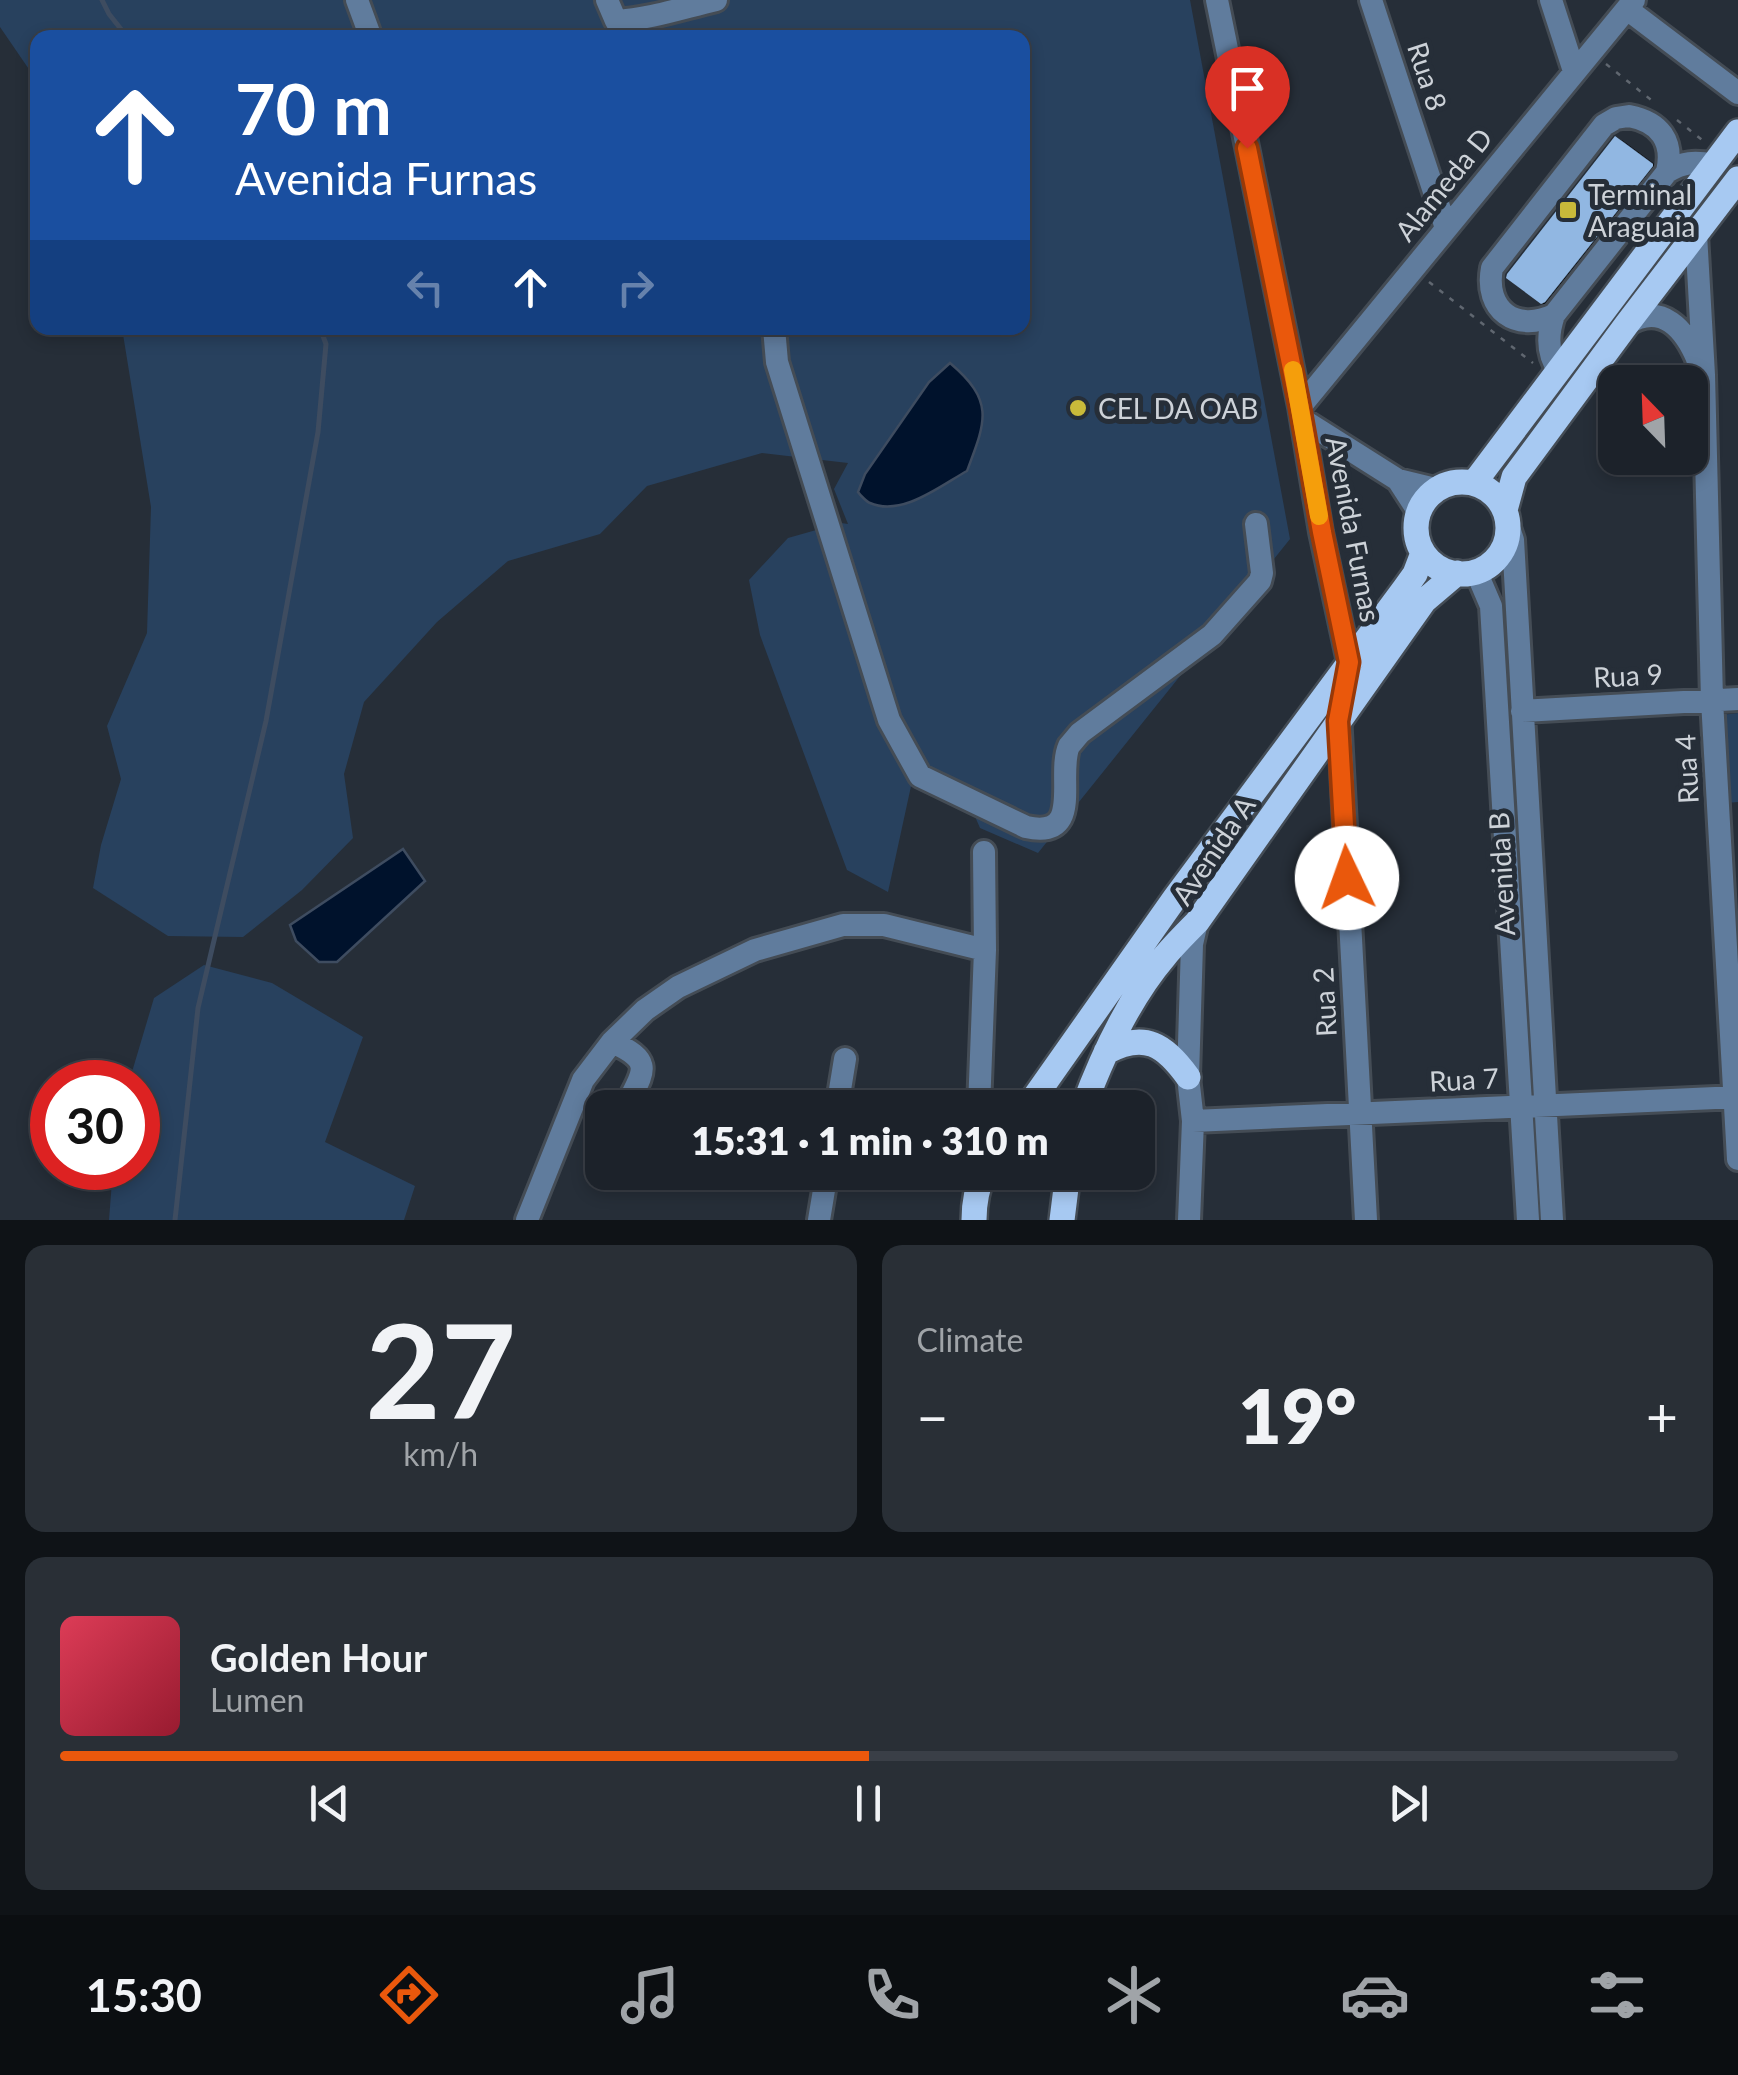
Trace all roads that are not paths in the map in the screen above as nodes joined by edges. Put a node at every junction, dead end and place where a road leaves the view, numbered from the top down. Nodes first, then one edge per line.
1 (358, 0) edge
2 (607, 0) edge
3 (716, 0) edge
4 (1216, 0) edge
5 (1372, 0) edge
6 (1550, 0) edge
7 (1630, 4) edge
8 (368, 30) edge
9 (1574, 71) junction
10 (1738, 93) edge
11 (1738, 132) edge
12 (1712, 156) junction
13 (1667, 172) junction
14 (1738, 180) edge
15 (1446, 228) junction
16 (1696, 234) junction
17 (1554, 315) junction
18 (1627, 324) junction
19 (775, 335) edge
20 (1699, 365) edge
21 (1703, 365) edge
22 (1550, 371) junction
23 (1302, 414) junction
24 (1706, 475) edge
25 (1398, 480) junction
26 (1474, 483) junction
27 (1436, 490) junction
28 (1418, 511) junction
29 (1506, 518) junction
30 (1256, 524) dead end
31 (1423, 553) junction
32 (1466, 572) junction
33 (1349, 662) junction
34 (1738, 699) edge
35 (1712, 700) junction
36 (1522, 710) junction
37 (1338, 721) junction
38 (984, 852) dead end
39 (1197, 922) junction
40 (985, 950) junction
41 (612, 1042) junction
42 (1106, 1052) junction
43 (844, 1059) dead end
44 (1188, 1077) junction
45 (633, 1090) edge
46 (840, 1090) edge
47 (981, 1090) edge
48 (1040, 1090) edge
49 (1090, 1090) edge
50 (1736, 1097) edge
51 (1533, 1106) junction
52 (1360, 1114) junction
53 (1193, 1122) junction
54 (1738, 1158) edge
55 (824, 1190) edge
56 (978, 1190) edge
57 (1066, 1190) edge
58 (527, 1220) edge
59 (820, 1220) edge
60 (974, 1220) edge
61 (1062, 1220) edge
62 (1189, 1220) edge
63 (1366, 1220) edge
64 (1528, 1220) edge
65 (1552, 1220) edge

1 - 8 street
2 - 3 street
4 - 23 street, Avenida Furnas
5 - 15 street, Rua 8
6 - 9 street
7 - 9 street, Alameda D
7 - 10 street
9 - 15 street, Alameda D
11 - 12 main road
12 - 13 street
12 - 22 main road
13 - 17 street
13 - 17 street
14 - 16 main road
15 - 23 street, Alameda D
16 - 18 main road
16 - 21 street, Rua 4
17 - 22 street
18 - 20 street, Rua 4
18 - 29 main road
19 - 30 street
22 - 26 main road
23 - 25 street
23 - 33 street, Avenida Furnas
24 - 35 street, Rua 4
25 - 27 street
25 - 28 street
26 - 27 main road
26 - 29 main road
27 - 28 main road
28 - 31 main road
29 - 32 main road
29 - 36 street, Avenida B
31 - 32 main road
31 - 33 main road, Avenida A
32 - 37 main road, Avenida A
32 - 51 street, Avenida B
33 - 37 street, Avenida Furnas
33 - 48 main road, Avenida A
34 - 35 street, Rua 9
35 - 36 street, Rua 9
35 - 50 street, Rua 4
36 - 51 street, Avenida B
37 - 39 main road, Avenida A
37 - 52 street, Rua 2
38 - 40 street
39 - 42 main road
39 - 44 street, Avenida A
40 - 41 street
40 - 47 street
41 - 45 street
41 - 58 street
42 - 44 main road
42 - 49 main road
43 - 46 street
44 - 53 street, Avenida A
50 - 51 street, Rua 7
50 - 54 street, Rua 4
51 - 52 street, Rua 7
51 - 64 street, Avenida B
51 - 65 street, Avenida B
52 - 53 street, Rua 7
52 - 63 street, Rua 2
53 - 62 street, Avenida A
55 - 59 street
56 - 60 main road
57 - 61 main road

